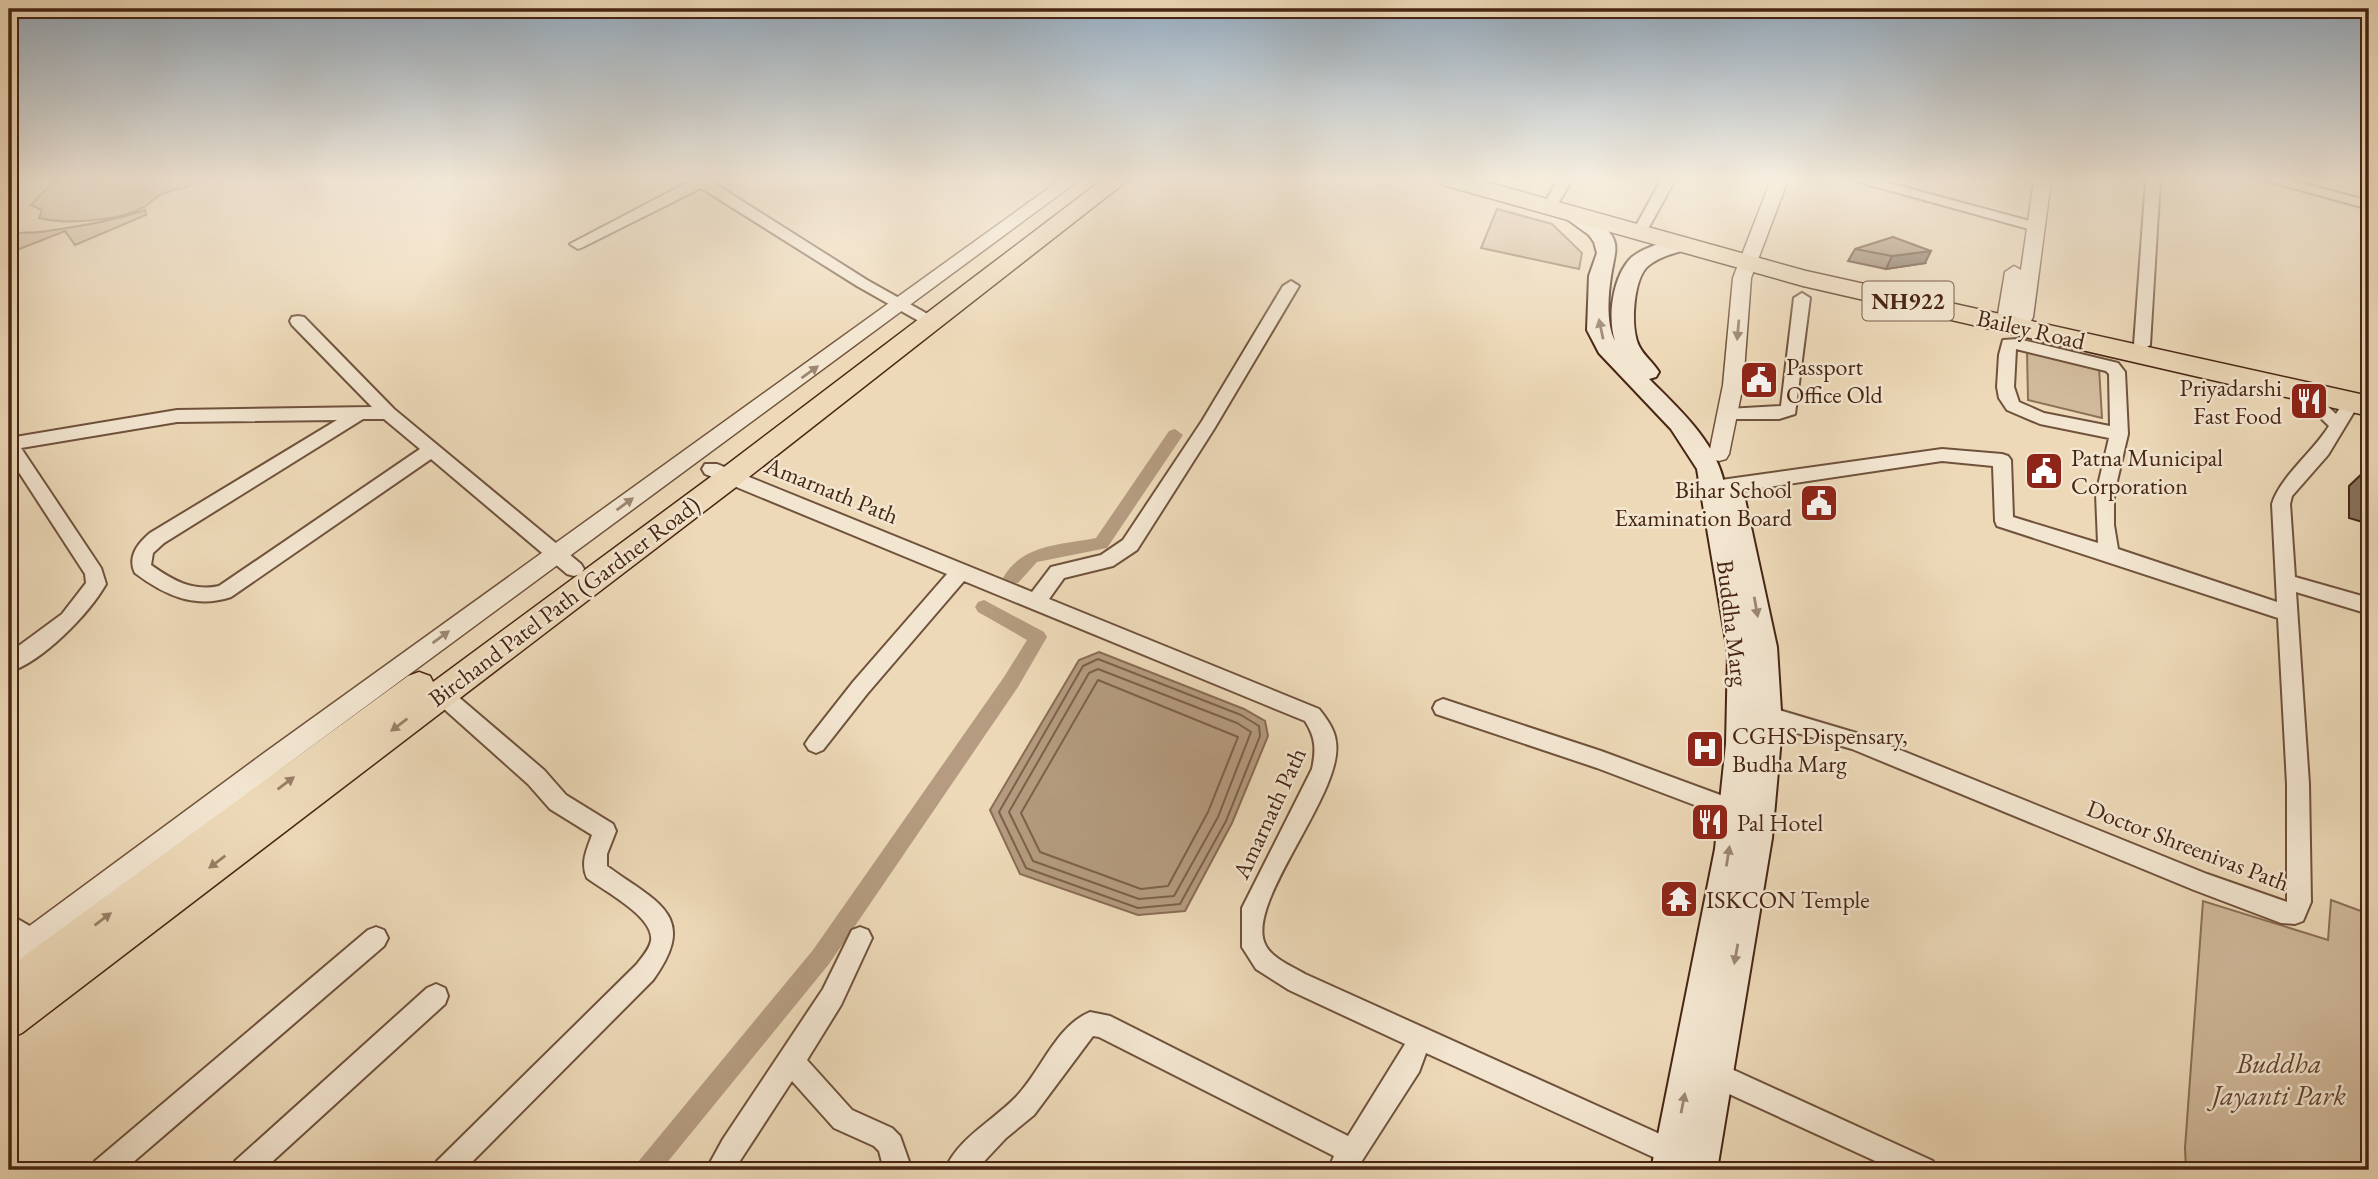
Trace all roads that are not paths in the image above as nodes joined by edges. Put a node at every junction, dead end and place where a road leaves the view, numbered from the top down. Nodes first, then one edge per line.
1 (595, 235) edge
2 (786, 235) edge
3 (1007, 235) edge
4 (1017, 235) edge
5 (1034, 235) edge
6 (1600, 235) edge
7 (1659, 235) edge
8 (1678, 235) edge
9 (1758, 235) edge
10 (2028, 235) edge
11 (2149, 235) edge
12 (578, 244) dead end
13 (1682, 244) junction
14 (1749, 258) junction
15 (1291, 285) dead end
16 (1802, 298) dead end
17 (917, 313) junction
18 (298, 321) dead end
19 (2015, 325) junction
20 (2142, 345) junction
21 (2301, 391) junction
22 (2364, 402) edge
23 (388, 413) junction
24 (360, 414) junction
25 (1727, 415) junction
26 (2337, 424) junction
27 (2119, 433) junction
28 (9, 444) edge
29 (432, 450) junction
30 (1720, 454) junction
31 (720, 473) junction
32 (1722, 487) junction
33 (2110, 554) junction
34 (565, 561) junction
35 (961, 571) junction
36 (2288, 582) junction
37 (1037, 602) junction
38 (2369, 606) edge
39 (2287, 613) junction
40 (9, 664) edge
41 (441, 694) junction
42 (1443, 708) dead end
43 (1755, 712) junction
44 (816, 744) dead end
45 (1734, 810) junction
46 (376, 938) dead end
47 (860, 938) dead end
48 (30, 942) edge
49 (9, 958) edge
50 (9, 989) edge
51 (436, 996) dead end
52 (9, 1020) edge
53 (1420, 1038) junction
54 (791, 1061) junction
55 (1714, 1074) junction
56 (1347, 1161) edge
57 (1671, 1162) edge
58 (104, 1170) edge
59 (244, 1170) edge
60 (446, 1170) edge
61 (719, 1170) edge
62 (899, 1170) edge
63 (958, 1170) edge
64 (1699, 1170) edge
65 (1924, 1170) edge

1 - 12 street
2 - 17 street
3 - 17 street
4 - 17 main road, Birchand Patel Path (Gardner Road)
5 - 17 main road, Birchand Patel Path (Gardner Road)
32 -> 6 main road, Buddha Marg
7 - 13 highway, Bailey Road / NH922
8 - 14 highway, Bailey Road / NH922
9 - 14 street
10 - 19 street
11 - 20 street
13 - 14 highway, Bailey Road / NH922
13 - 30 main road, Buddha Marg
14 - 19 highway, Bailey Road / NH922
14 -> 25 street
15 - 37 street
16 - 25 street
17 - 31 main road, Birchand Patel Path (Gardner Road)
34 -> 17 street
18 - 23 street
19 - 20 highway, Bailey Road / NH922
19 - 21 highway, Bailey Road / NH922
19 - 27 street
19 - 27 street
20 - 22 highway, Bailey Road / NH922
21 - 22 highway, Bailey Road / NH922
21 - 26 street
22 - 26 street, Doctor Shreenivas Path
23 - 24 street
23 - 29 street
24 - 28 street
24 - 29 street
25 - 30 street
26 - 36 street, Doctor Shreenivas Path
27 - 33 street
28 - 40 street
29 - 34 street
30 - 32 main road, Buddha Marg
31 - 34 main road, Birchand Patel Path (Gardner Road)
31 - 35 street, Amarnath Path
31 - 41 main road, Birchand Patel Path (Gardner Road)
32 - 33 street
32 - 43 main road, Buddha Marg
33 - 39 street
48 -> 34 main road, Birchand Patel Path (Gardner Road)
35 - 37 street, Amarnath Path
35 - 44 street
36 - 38 street
36 - 39 street, Doctor Shreenivas Path
37 - 53 street, Amarnath Path
39 - 43 street, Doctor Shreenivas Path
41 -> 52 main road, Birchand Patel Path (Gardner Road)
41 - 60 street
42 - 45 street
43 - 45 main road, Buddha Marg
43 -> 55 main road, Buddha Marg
57 -> 45 main road, Buddha Marg
46 - 58 street
47 - 54 street
48 - 49 street
48 - 50 main road, Birchand Patel Path (Gardner Road)
51 - 59 street
53 - 56 street
53 - 57 street, Amarnath Path
54 - 61 street
54 - 62 street
55 - 64 main road, Buddha Marg
55 - 65 street
56 - 63 street

